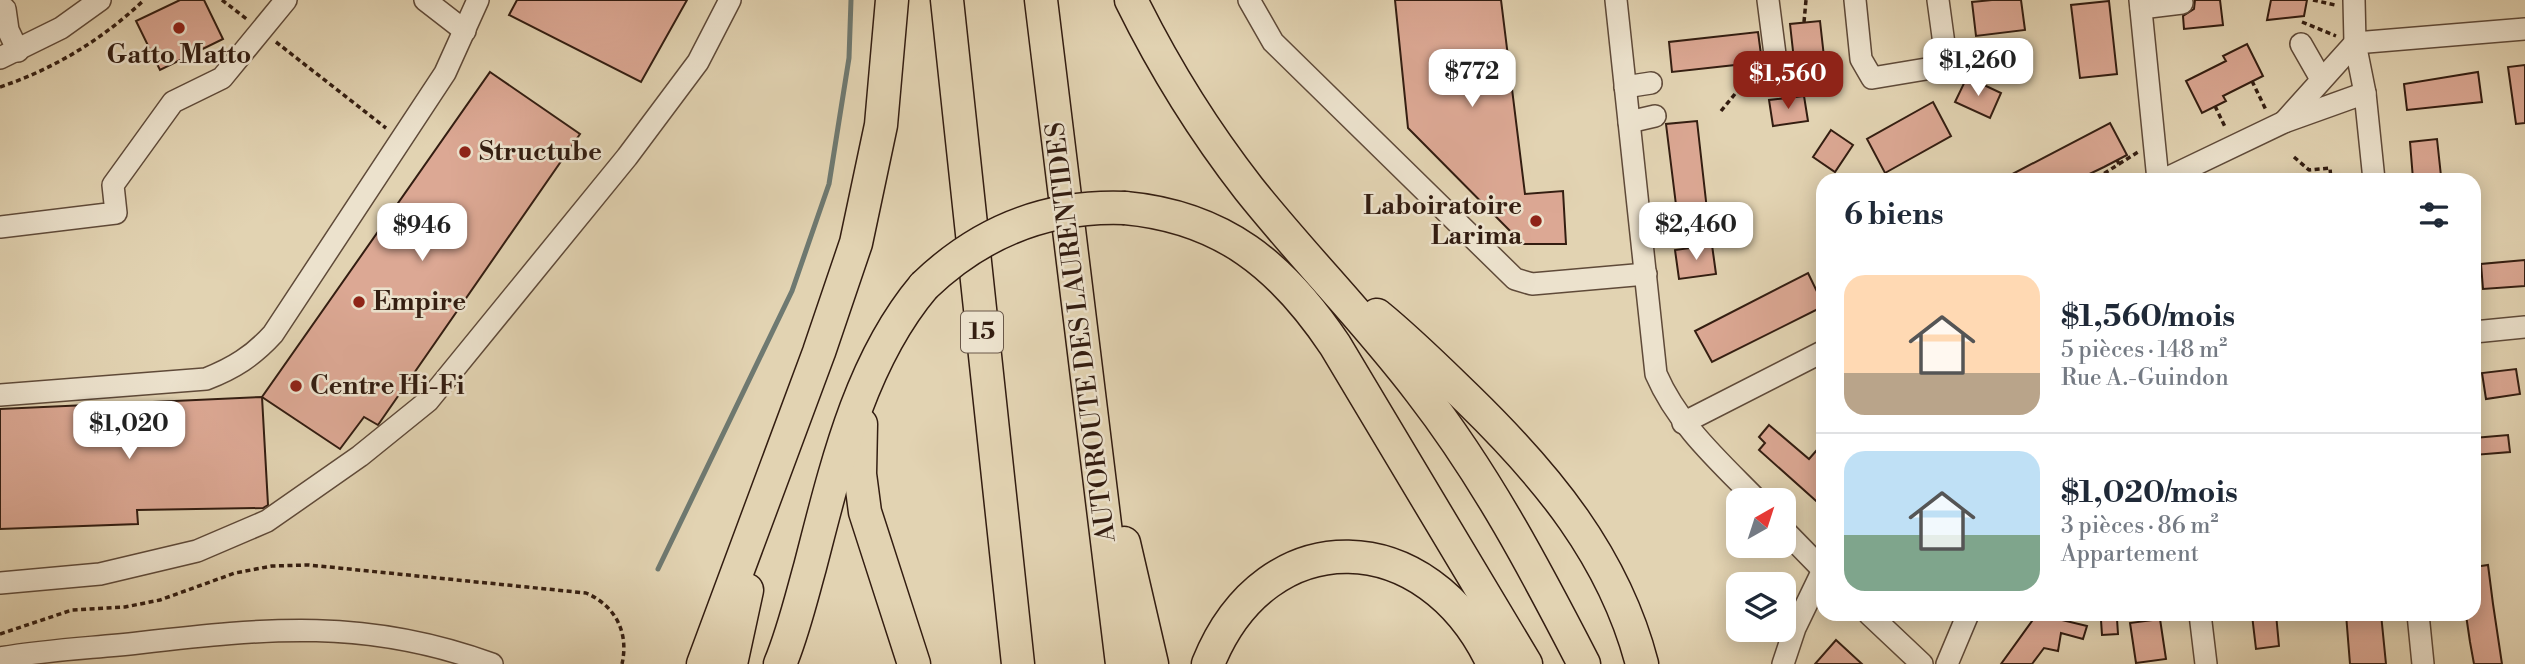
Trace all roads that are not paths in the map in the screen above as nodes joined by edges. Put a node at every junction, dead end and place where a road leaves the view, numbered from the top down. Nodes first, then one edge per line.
1 (100, 0) edge
2 (286, 0) edge
3 (425, 0) edge
4 (478, 0) edge
5 (730, 0) edge
6 (892, 0) edge
7 (947, 0) edge
8 (1041, 0) edge
9 (1131, 0) edge
10 (1249, 0) edge
11 (1616, 0) edge
12 (1768, 0) edge
13 (1856, 0) edge
14 (1938, 0) edge
15 (2354, 0) edge
16 (2182, 3) dead end
17 (2141, 4) edge
18 (5, 9) dead end
19 (2525, 29) edge
20 (464, 31) junction
21 (2354, 43) junction
22 (2301, 44) dead end
23 (9, 54) edge
24 (1777, 70) dead end
25 (2321, 79) junction
26 (1651, 83) dead end
27 (1625, 87) junction
28 (2365, 93) junction
29 (1655, 116) dead end
30 (1629, 121) junction
31 (2279, 125) junction
32 (2160, 173) edge
33 (2176, 173) edge
34 (2373, 173) edge
35 (1733, 222) dead end
36 (0, 227) edge
37 (1641, 229) junction
38 (1313, 264) junction
39 (1646, 274) junction
40 (2525, 327) edge
41 (2481, 331) edge
42 (1816, 355) edge
43 (1087, 381) junction
44 (0, 395) edge
45 (862, 398) junction
46 (1683, 423) junction
47 (769, 486) junction
48 (1745, 488) edge
49 (1796, 542) edge
50 (1816, 563) edge
51 (0, 583) edge
52 (1816, 584) edge
53 (1876, 621) edge
54 (1965, 621) edge
55 (2201, 621) edge
56 (2419, 621) edge
57 (0, 657) edge
58 (492, 664) edge
59 (703, 664) edge
60 (731, 664) edge
61 (780, 664) edge
62 (914, 664) edge
63 (1018, 664) edge
64 (1122, 664) edge
65 (1152, 664) edge
66 (1208, 664) edge
67 (1493, 664) edge
68 (1526, 664) edge
69 (1584, 664) edge
70 (1642, 664) edge
71 (1783, 664) edge
72 (1922, 664) edge
73 (1947, 664) edge
74 (2206, 664) edge
75 (2423, 664) edge

1 - 23 street
2 - 36 street
3 - 20 street
4 - 20 street
5 - 51 street
6 - 47 highway
7 - 63 highway, 15
8 - 43 highway, AUTOROUTE DES LAURENTIDES
9 - 38 highway
10 - 39 street
11 - 27 street
12 - 24 street
13 - 14 street
15 - 21 street
16 - 17 street
17 - 32 street
18 - 23 street
19 - 21 street
20 - 44 street
21 - 25 street
21 - 28 street
22 - 25 street
25 - 31 street
26 - 27 street
27 - 30 street
28 - 31 street
28 - 34 street
29 - 30 street
30 - 37 street
31 - 33 street
35 - 37 street
37 - 39 street
38 - 69 highway
38 - 70 highway
39 - 46 street
40 - 41 street
42 - 46 street
43 - 64 highway, AUTOROUTE DES LAURENTIDES
43 - 65 highway
45 - 61 highway
45 - 62 highway
45 - 68 highway, bridge
46 - 48 street
47 - 59 highway
47 - 60 highway
49 - 50 street
52 - 71 street
53 - 72 street
54 - 73 street
55 - 74 street
56 - 75 street
57 - 58 street
66 - 67 highway

